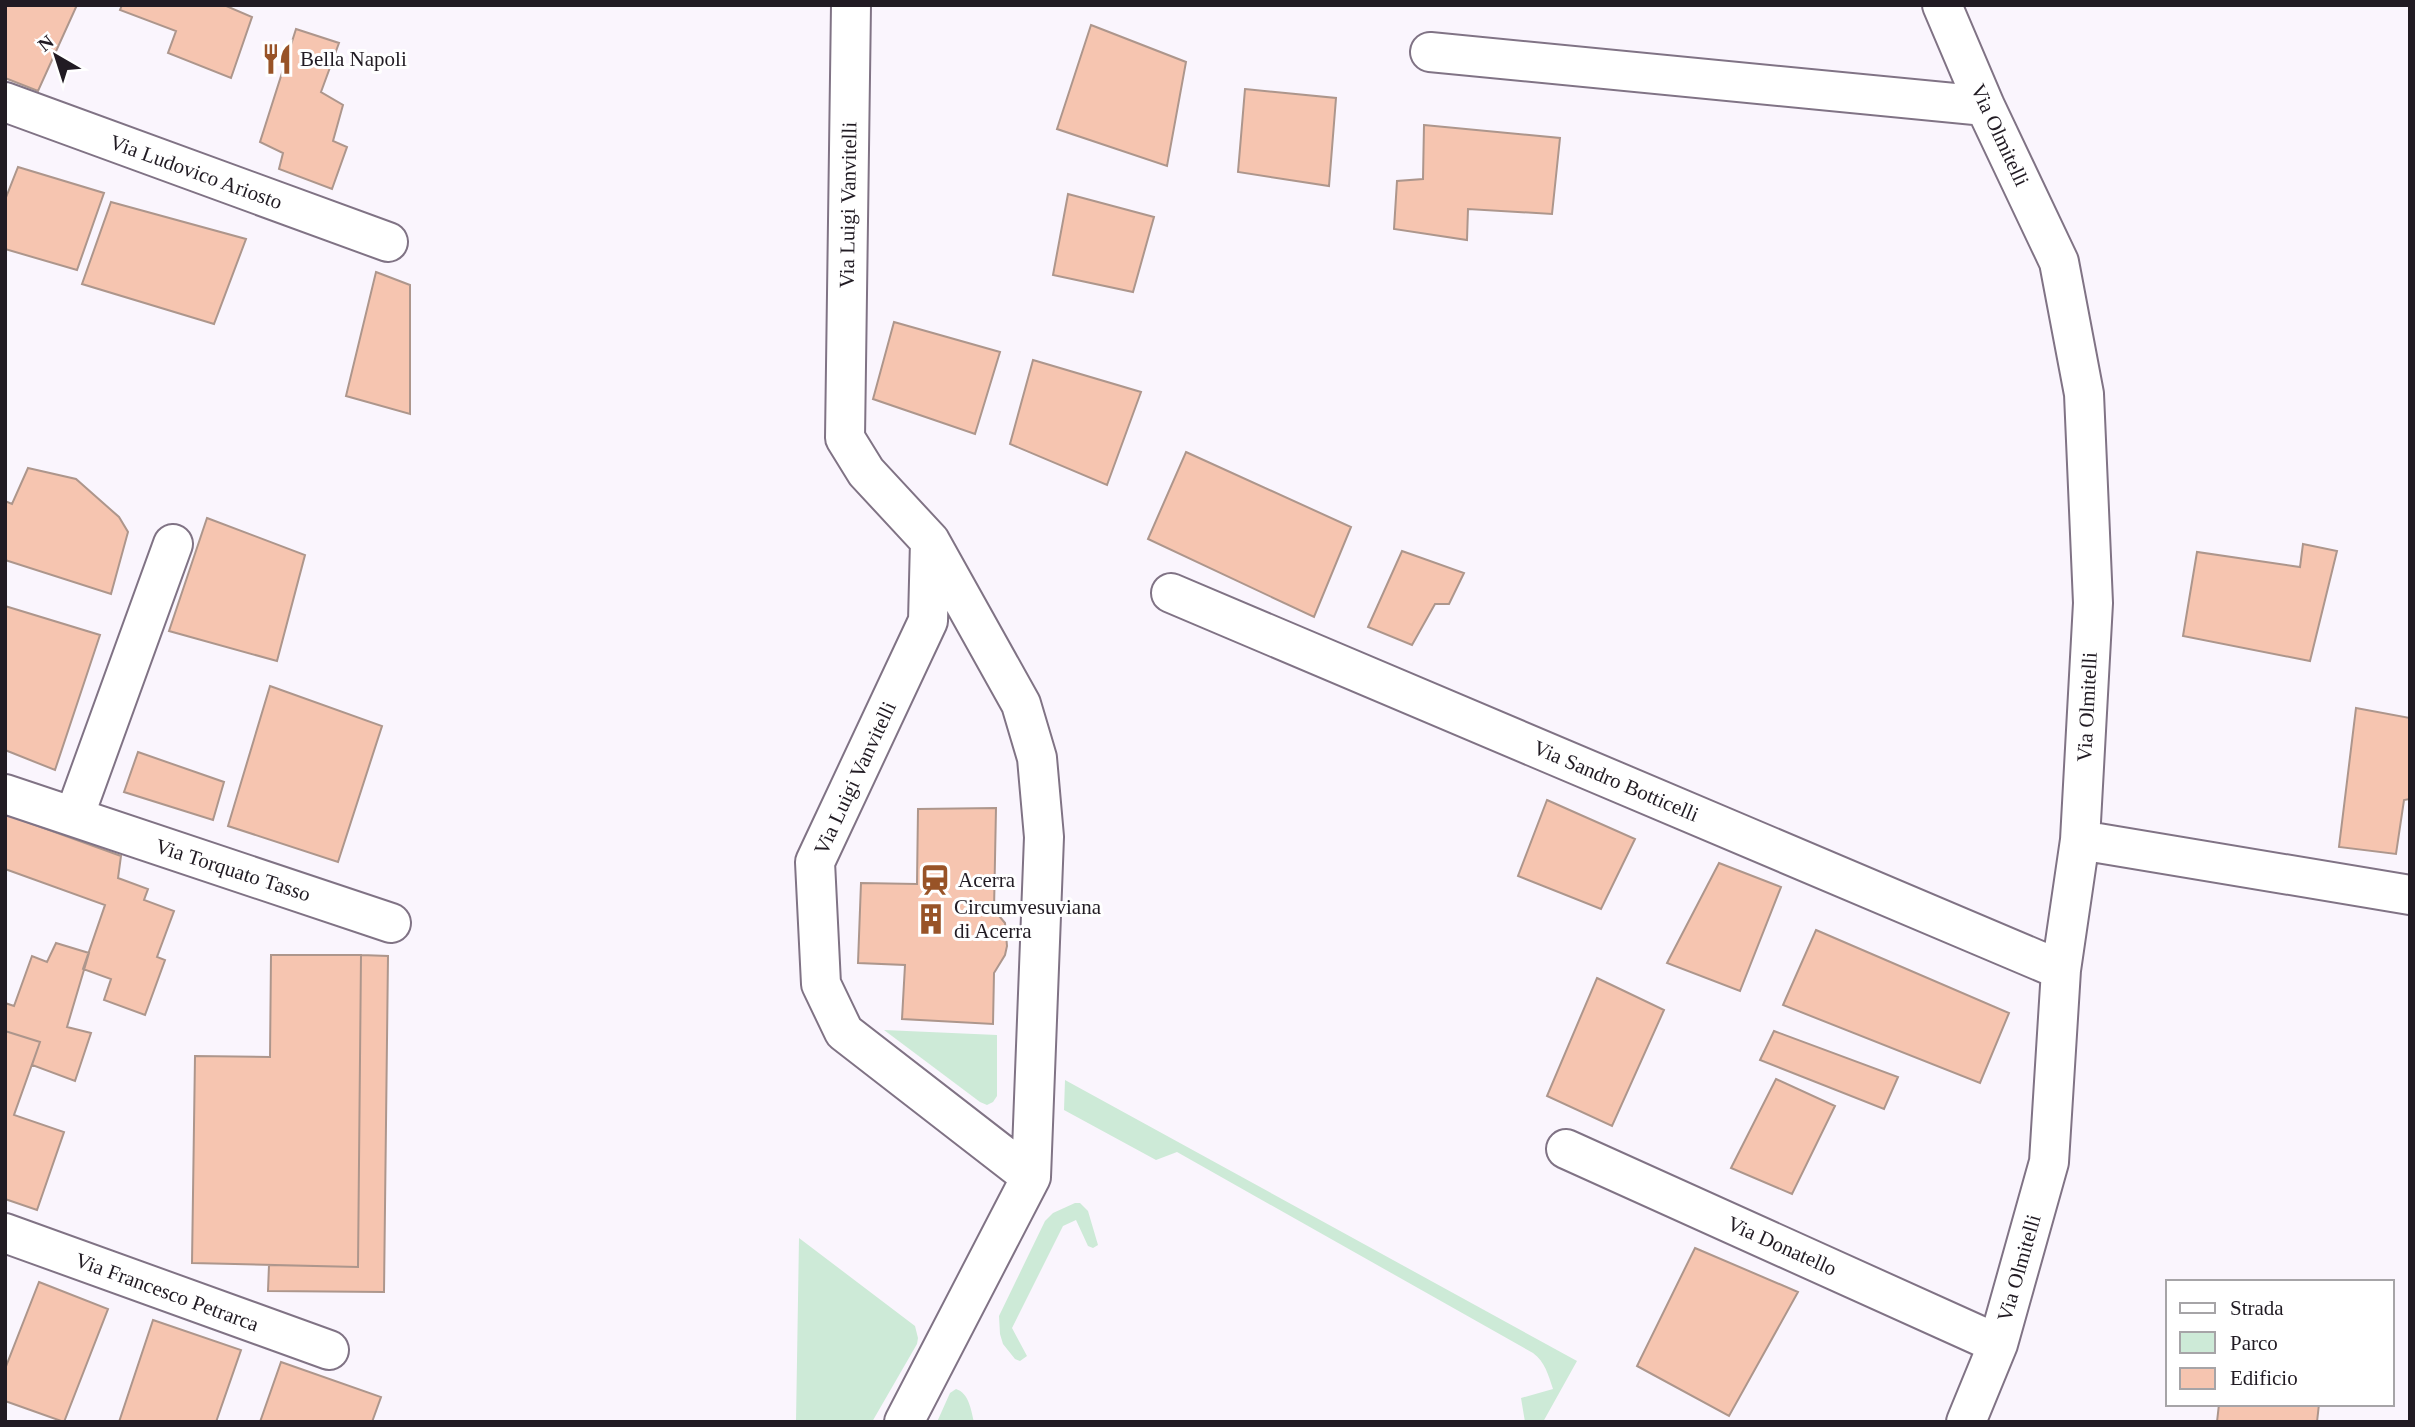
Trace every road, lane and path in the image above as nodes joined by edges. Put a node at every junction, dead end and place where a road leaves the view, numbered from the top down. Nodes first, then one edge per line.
1 (851, 5) edge
2 (1942, 5) edge
3 (1430, 52) dead end
4 (5, 102) edge
5 (1985, 106) junction
6 (388, 242) dead end
7 (930, 541) junction
8 (173, 544) dead end
9 (1171, 593) dead end
10 (5, 794) edge
11 (74, 817) junction
12 (2080, 840) junction
13 (2410, 895) edge
14 (391, 923) dead end
15 (2061, 970) junction
16 (1566, 1149) dead end
17 (1031, 1177) junction
18 (5, 1233) edge
19 (1998, 1344) junction
20 (329, 1350) dead end
21 (904, 1422) edge
22 (1966, 1422) edge

1 - 7 street, Via Luigi Vanvitelli
2 - 5 street, Via Olmitelli
3 - 5 street
4 - 6 street, Via Ludovico Ariosto
5 - 12 street, Via Olmitelli
7 - 17 street, Via Luigi Vanvitelli
7 - 17 street, Via Luigi Vanvitelli
8 - 11 street
9 - 15 street, Via Sandro Botticelli
10 - 11 street, Via Torquato Tasso
11 - 14 street, Via Torquato Tasso
12 - 13 street
12 - 15 street, Via Olmitelli
15 - 19 street, Via Olmitelli
16 - 19 street, Via Donatello
17 - 21 street, Via Luigi Vanvitelli
18 - 20 street, Via Francesco Petrarca
19 - 22 street, Via Olmitelli

